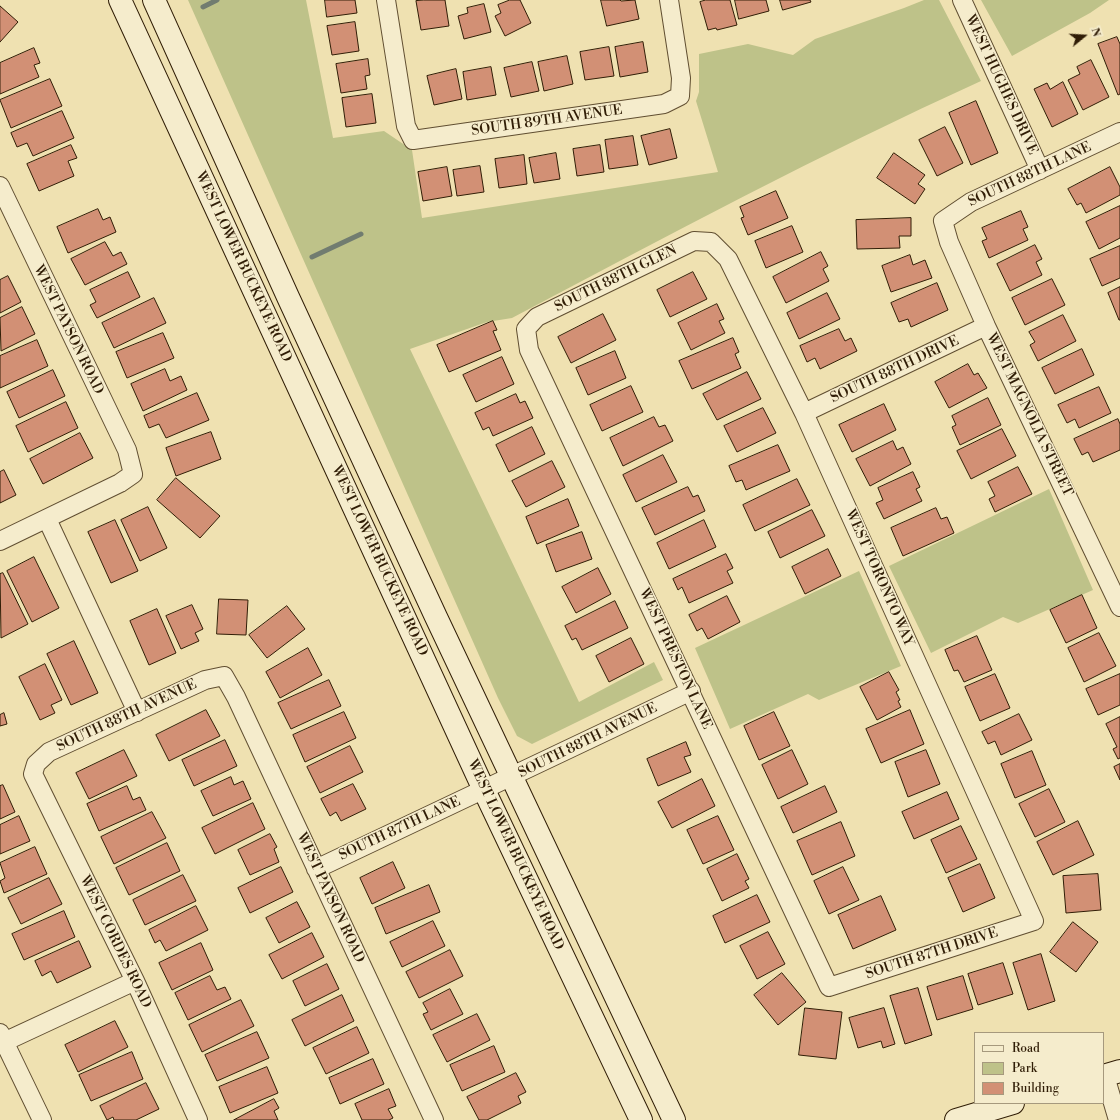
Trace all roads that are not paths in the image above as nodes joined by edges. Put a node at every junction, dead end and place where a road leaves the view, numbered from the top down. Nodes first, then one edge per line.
1 (120, 0) edge
2 (154, 0) edge
3 (386, 0) edge
4 (669, 0) edge
5 (962, 0) edge
6 (1120, 132) edge
7 (1040, 170) junction
8 (0, 186) edge
9 (943, 221) joint
10 (711, 242) joint
11 (986, 326) junction
12 (526, 329) joint
13 (804, 413) junction
14 (47, 519) junction
15 (0, 541) edge
16 (1120, 607) edge
17 (224, 676) joint
18 (691, 691) junction
19 (137, 712) junction
20 (36, 764) joint
21 (512, 778) junction
22 (484, 790) junction
23 (316, 869) junction
24 (1034, 921) joint
25 (135, 981) junction
26 (829, 987) joint
27 (2, 1037) edge
28 (1109, 1074) edge
29 (1010, 1104) edge
30 (42, 1120) edge
31 (198, 1120) edge
32 (434, 1120) edge
33 (641, 1120) edge
34 (674, 1120) edge
35 (956, 1120) edge
36 (1118, 1120) edge

1 - 22 main road, WEST LOWER BUCKEYE ROAD
2 - 21 main road, WEST LOWER BUCKEYE ROAD
3 - 4 street, SOUTH 89TH AVENUE
5 - 7 street, WEST HUGHES DRIVE
6 - 7 street, SOUTH 88TH LANE
7 - 9 street, SOUTH 88TH LANE
8 - 14 street, WEST PAYSON ROAD
9 - 11 street, WEST MAGNOLIA STREET
10 - 12 street, SOUTH 88TH GLEN
10 - 13 street, WEST TORONTO WAY
11 - 13 street, SOUTH 88TH DRIVE
11 - 16 street, WEST MAGNOLIA STREET
12 - 18 street, WEST PRESTON LANE
13 - 24 street, WEST TORONTO WAY
14 - 15 street
14 - 19 street
17 - 19 street, SOUTH 88TH AVENUE
17 - 23 street, WEST PAYSON ROAD
18 - 21 street, SOUTH 88TH AVENUE
18 - 26 street, WEST PRESTON LANE
19 - 20 street, SOUTH 88TH AVENUE
20 - 25 street, WEST CORDES ROAD
21 - 22 street, SOUTH 88TH AVENUE
21 - 34 main road, WEST LOWER BUCKEYE ROAD
22 - 23 street, SOUTH 87TH LANE
22 - 33 main road, WEST LOWER BUCKEYE ROAD
23 - 32 street, WEST PAYSON ROAD
24 - 26 street, SOUTH 87TH DRIVE
25 - 27 street
25 - 31 street, WEST CORDES ROAD
27 - 30 street
28 - 36 street
29 - 35 main road

